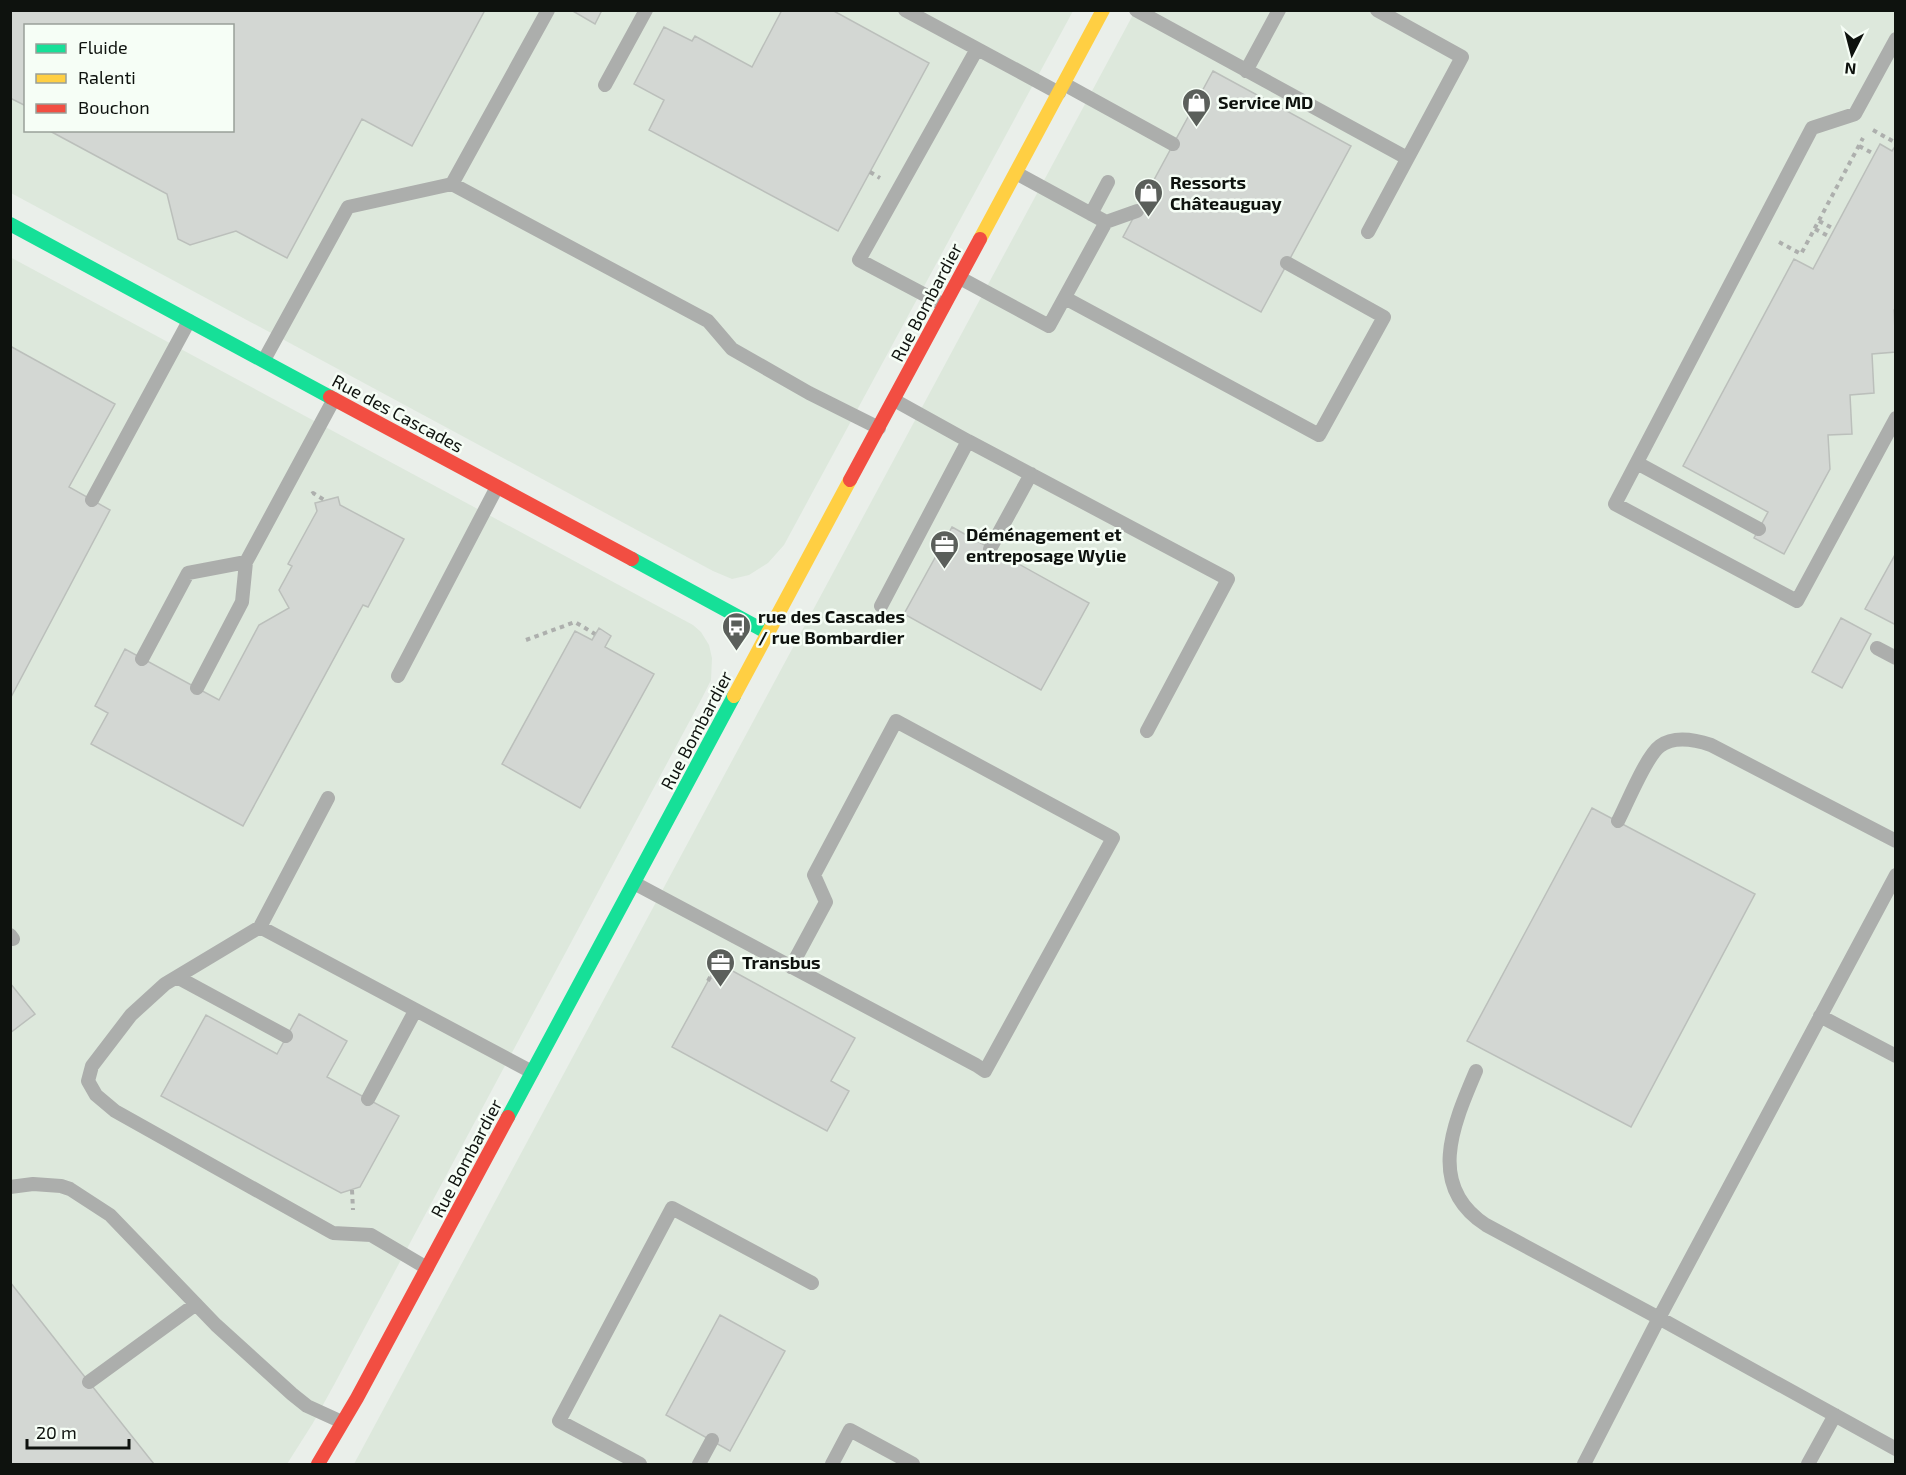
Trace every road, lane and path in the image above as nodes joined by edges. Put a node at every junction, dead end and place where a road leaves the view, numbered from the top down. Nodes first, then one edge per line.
1 (548, 10) edge
2 (646, 10) edge
3 (905, 10) edge
4 (1103, 10) edge
5 (1136, 10) edge
6 (1279, 10) edge
7 (1377, 10) edge
8 (1896, 39) edge
9 (976, 49) junction
10 (1246, 71) junction
11 (605, 85) dead end
12 (1061, 88) junction
13 (1868, 128) dead end
14 (1864, 137) dead end
15 (1896, 143) edge
16 (1173, 144) dead end
17 (1859, 146) junction
18 (1874, 154) dead end
19 (1407, 158) junction
20 (1016, 173) junction
21 (1108, 182) dead end
22 (452, 184) junction
23 (1137, 211) dead end
24 (1091, 214) junction
25 (1819, 221) junction
26 (1106, 222) junction
27 (10, 224) edge
28 (1815, 229) junction
29 (1834, 229) dead end
30 (1368, 232) dead end
31 (1830, 237) dead end
32 (1801, 254) dead end
33 (1287, 263) dead end
34 (960, 278) junction
35 (1065, 298) junction
36 (944, 306) junction
37 (189, 321) junction
38 (263, 361) junction
39 (334, 399) junction
40 (894, 400) junction
41 (1896, 418) edge
42 (879, 428) junction
43 (968, 441) junction
44 (1637, 463) junction
45 (1030, 474) junction
46 (497, 487) junction
47 (92, 500) dead end
48 (326, 501) dead end
49 (307, 503) dead end
50 (1759, 529) dead end
51 (990, 549) dead end
52 (246, 562) junction
53 (880, 606) dead end
54 (768, 633) junction
55 (595, 634) dead end
56 (526, 640) dead end
57 (1877, 648) dead end
58 (1896, 658) edge
59 (142, 659) dead end
60 (398, 676) dead end
61 (197, 688) dead end
62 (1147, 731) dead end
63 (328, 798) dead end
64 (1618, 821) dead end
65 (1896, 840) edge
66 (1896, 875) edge
67 (634, 883) junction
68 (260, 927) junction
69 (722, 956) dead end
70 (792, 967) junction
71 (177, 977) junction
72 (708, 981) dead end
73 (415, 1011) junction
74 (1820, 1016) junction
75 (286, 1036) dead end
76 (1896, 1056) edge
77 (1476, 1071) dead end
78 (532, 1072) junction
79 (368, 1099) dead end
80 (10, 1187) edge
81 (427, 1268) junction
82 (812, 1283) dead end
83 (196, 1304) junction
84 (1659, 1318) junction
85 (89, 1382) dead end
86 (1834, 1416) junction
87 (343, 1423) junction
88 (712, 1440) dead end
89 (1896, 1449) edge
90 (321, 1460) edge
91 (338, 1464) edge
92 (640, 1464) edge
93 (699, 1464) edge
94 (832, 1464) edge
95 (914, 1464) edge
96 (1584, 1464) edge
97 (1808, 1464) edge

1 - 22 lane
2 - 11 lane
3 - 9 lane
4 - 12 street, Rue Bombardier
5 - 10 lane
6 - 10 lane
7 - 19 lane
8 - 44 lane
9 - 12 lane
9 - 36 lane
10 - 19 lane
12 - 16 lane
12 - 20 street, Rue Bombardier
13 - 15 path
14 - 17 path
17 - 18 path
17 - 25 path
19 - 30 lane
20 - 24 lane
20 - 34 street, Rue Bombardier
21 - 24 lane
22 - 38 lane
22 - 42 lane
23 - 26 lane
24 - 26 lane
25 - 28 path
25 - 29 path
26 - 35 lane
27 - 37 street, Rue des Cascades
28 - 31 path
28 - 32 path
33 - 35 lane
34 - 35 lane
34 - 36 street, Rue Bombardier
36 - 40 street, Rue Bombardier
37 - 38 street, Rue des Cascades
37 - 47 lane
38 - 39 street, Rue des Cascades
39 - 46 street, Rue des Cascades
39 - 52 lane
40 - 42 street, Rue Bombardier
40 - 43 lane
41 - 44 lane
42 - 54 street, Rue Bombardier
43 - 45 lane
43 - 53 lane
44 - 50 lane
45 - 51 lane
45 - 62 lane
46 - 54 street, Rue des Cascades
46 - 60 lane
48 - 49 path
52 - 59 lane
52 - 61 lane
54 - 67 street, Rue Bombardier
55 - 56 path
57 - 58 lane
63 - 68 lane
64 - 65 lane
66 - 74 lane
67 - 70 lane
67 - 78 street, Rue Bombardier
68 - 71 lane
68 - 73 lane
69 - 72 path
70 - 70 lane
71 - 75 lane
71 - 81 lane
73 - 78 lane
73 - 79 lane
74 - 76 lane
74 - 84 lane
77 - 84 lane
78 - 81 street, Rue Bombardier
80 - 83 lane
81 - 87 street, Rue Bombardier
82 - 92 lane
83 - 85 lane
83 - 87 lane
84 - 86 lane
84 - 96 lane
86 - 89 lane
86 - 97 lane
87 - 90 street, Rue Bombardier
88 - 93 lane
90 - 91 lane
94 - 95 lane

